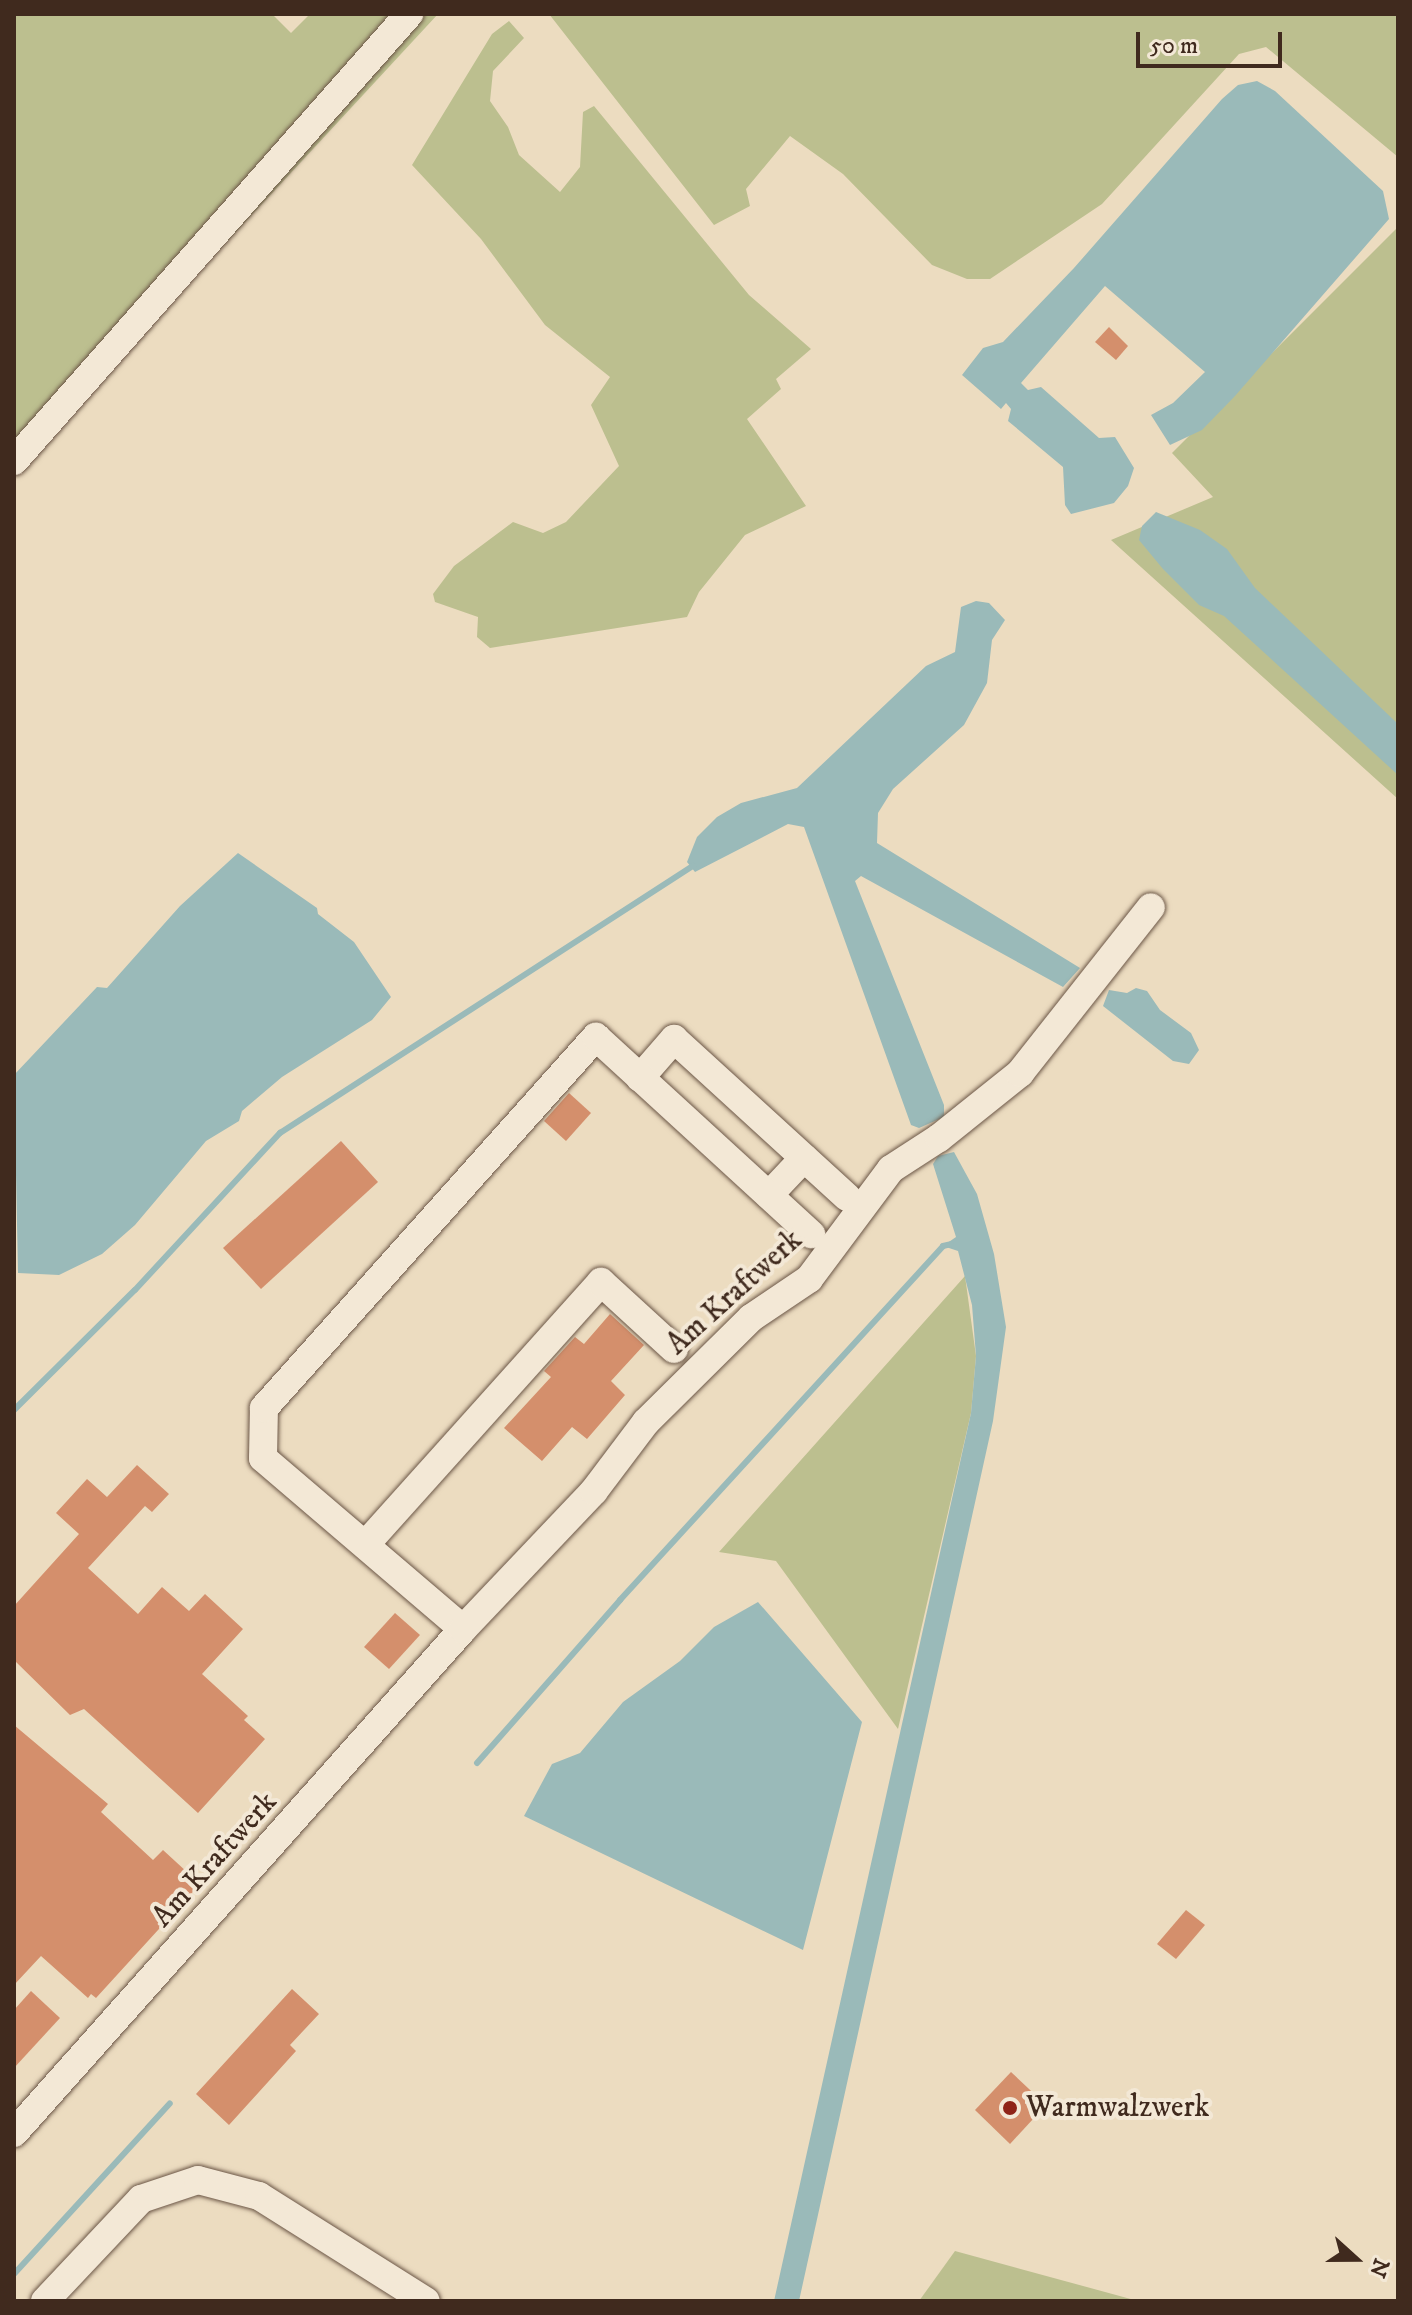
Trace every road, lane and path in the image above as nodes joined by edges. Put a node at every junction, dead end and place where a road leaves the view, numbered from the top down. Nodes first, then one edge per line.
1 (409, 14) edge
2 (14, 461) edge
3 (1151, 907) dead end
4 (640, 1078) junction
5 (804, 1158) junction
6 (769, 1195) junction
7 (847, 1197) dead end
8 (811, 1234) dead end
9 (674, 1349) dead end
10 (366, 1544) junction
11 (463, 1629) junction
12 (14, 2133) edge
13 (387, 2292) edge
14 (45, 2301) edge
15 (426, 2301) edge

1 - 2 street
3 - 11 street, Am Kraftwerk
4 - 5 street
4 - 6 street
4 - 10 street
5 - 6 street
5 - 7 street
6 - 8 street
9 - 10 street
10 - 11 street
11 - 12 street, Am Kraftwerk
13 - 14 street
13 - 15 street

